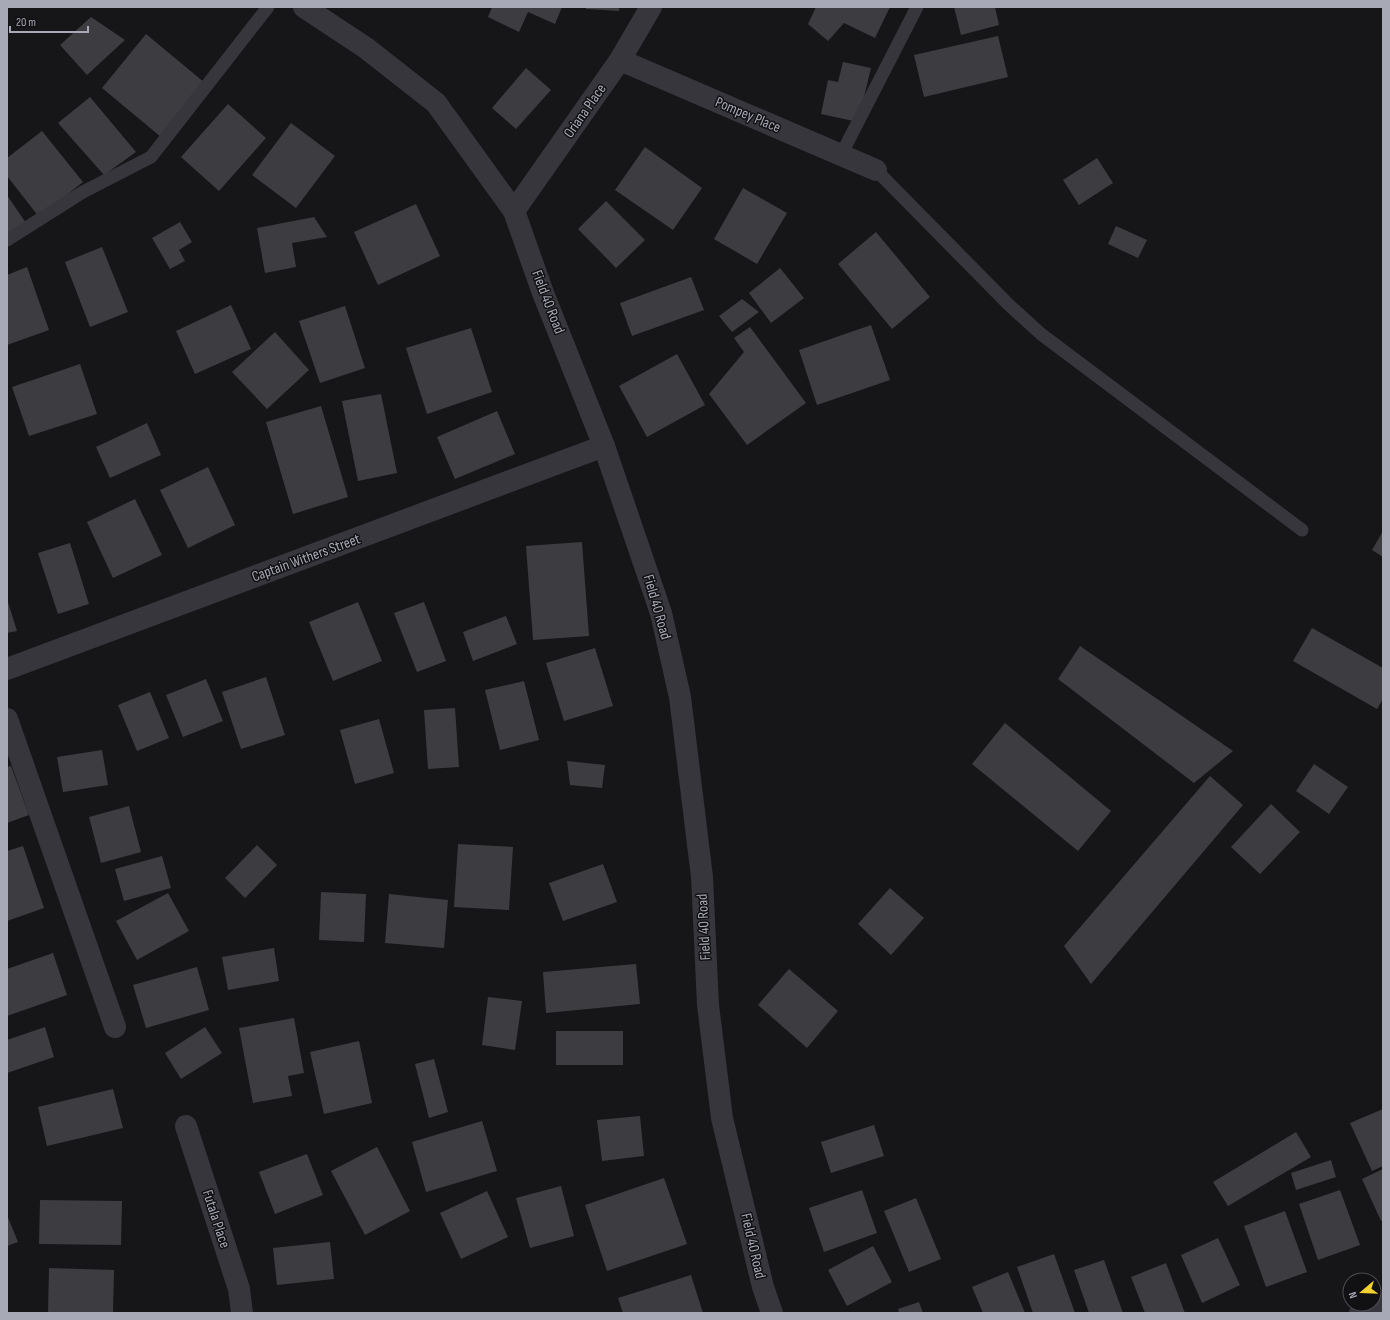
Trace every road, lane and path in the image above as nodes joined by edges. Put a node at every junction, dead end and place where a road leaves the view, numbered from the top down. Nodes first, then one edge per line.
1 (268, 7) edge
2 (304, 7) edge
3 (651, 7) edge
4 (917, 7) edge
5 (620, 60) junction
6 (842, 155) junction
7 (876, 170) joint
8 (514, 211) junction
9 (7, 240) edge
10 (604, 446) junction
11 (1302, 530) dead end
12 (7, 669) edge
13 (7, 719) edge
14 (115, 1027) dead end
15 (186, 1126) dead end
16 (1383, 1304) edge
17 (242, 1313) edge
18 (772, 1313) edge
19 (1360, 1313) edge

1 - 9 lane
2 - 8 street, Field 40 Road
3 - 5 street, Oriana Place
4 - 6 lane
5 - 6 street, Pompey Place
5 - 8 street, Oriana Place
6 - 7 street, Pompey Place
7 - 11 lane
8 - 10 street, Field 40 Road
10 - 12 street, Captain Withers Street
10 - 18 street, Field 40 Road
13 - 14 street
15 - 17 street, Futala Place
16 - 19 street

